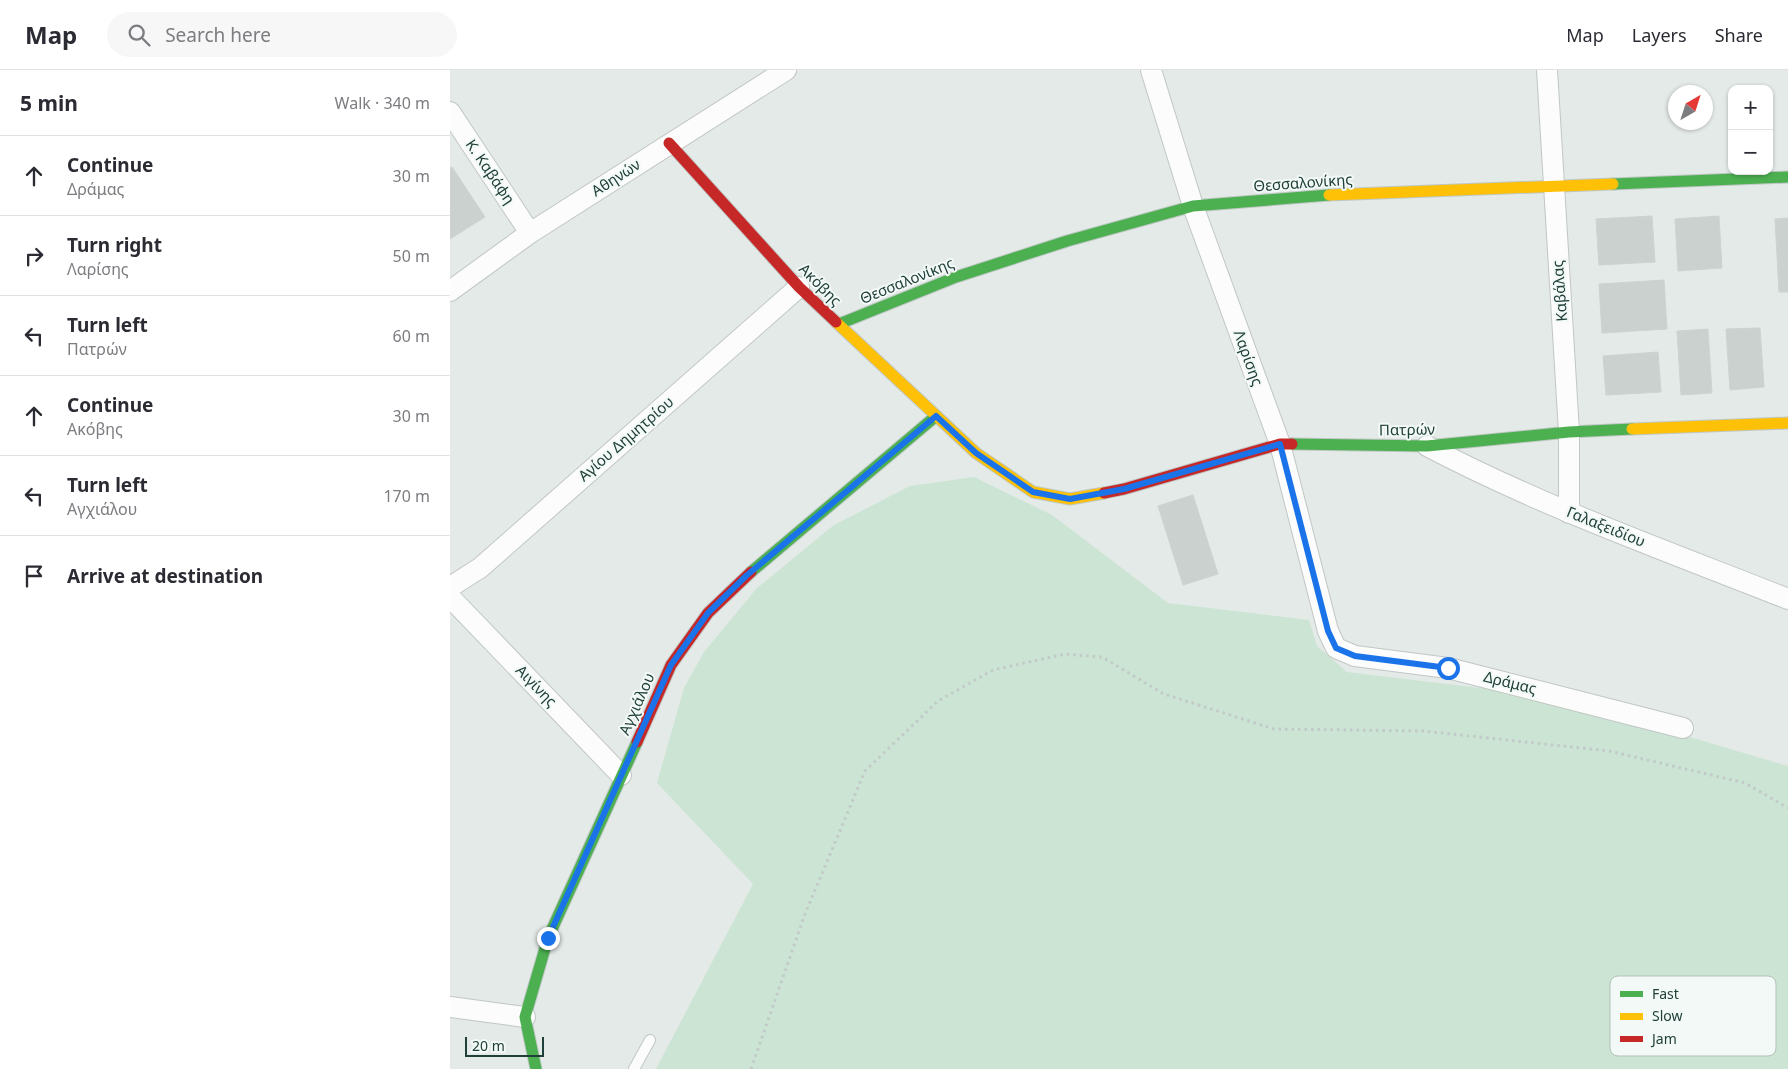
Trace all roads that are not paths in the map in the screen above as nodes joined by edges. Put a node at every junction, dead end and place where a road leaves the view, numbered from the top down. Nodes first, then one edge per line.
1 (786, 70) edge
2 (1151, 70) edge
3 (1547, 70) edge
4 (759, 77) edge
5 (450, 112) edge
6 (669, 143) junction
7 (1788, 177) edge
8 (1553, 186) junction
9 (1193, 206) junction
10 (530, 233) junction
11 (799, 287) junction
12 (450, 291) edge
13 (839, 324) junction
14 (936, 416) junction
15 (1788, 423) edge
16 (1569, 432) junction
17 (1280, 444) junction
18 (1427, 446) junction
19 (1033, 492) joint
20 (1569, 513) junction
21 (450, 586) edge
22 (450, 597) edge
23 (1788, 599) edge
24 (1336, 648) joint
25 (1684, 728) dead end
26 (621, 775) junction
27 (450, 1007) edge
28 (525, 1017) junction
29 (650, 1040) dead end
30 (536, 1069) edge
31 (634, 1069) edge

1 - 4 street, Αθηνών
2 - 9 street, Λαρίσης
3 - 8 street, Καβάλας
4 - 6 street, Αθηνών
5 - 10 street, Κ. Καβάφη
6 - 10 street, Αθηνών
6 - 11 street, Ακόβης
7 - 8 street, Θεσσαλονίκης
8 - 9 street, Θεσσαλονίκης
8 - 16 street, Καβάλας
9 - 13 street, Θεσσαλονίκης
9 - 17 street, Λαρίσης
10 - 12 street, Αθηνών
11 - 13 street, Ακόβης
11 - 21 street, Αγίου Δημητρίου
13 - 14 street, Ακόβης
14 - 19 street, Ακόβης
14 - 26 street, Αγχιάλου
15 - 16 street, Πατρών
16 - 18 street, Πατρών
16 - 20 street, Καβάλας
17 - 18 street, Πατρών
17 - 19 street, Πατρών
17 - 24 street, Λαρίσης
18 - 20 street, Γαλαξειδίου
20 - 23 street, Γαλαξειδίου
22 - 26 street, Αιγίνης
24 - 25 street, Δράμας
26 - 28 street, Αγχιάλου
27 - 28 street
28 - 30 street, Αγχιάλου
29 - 31 lane

